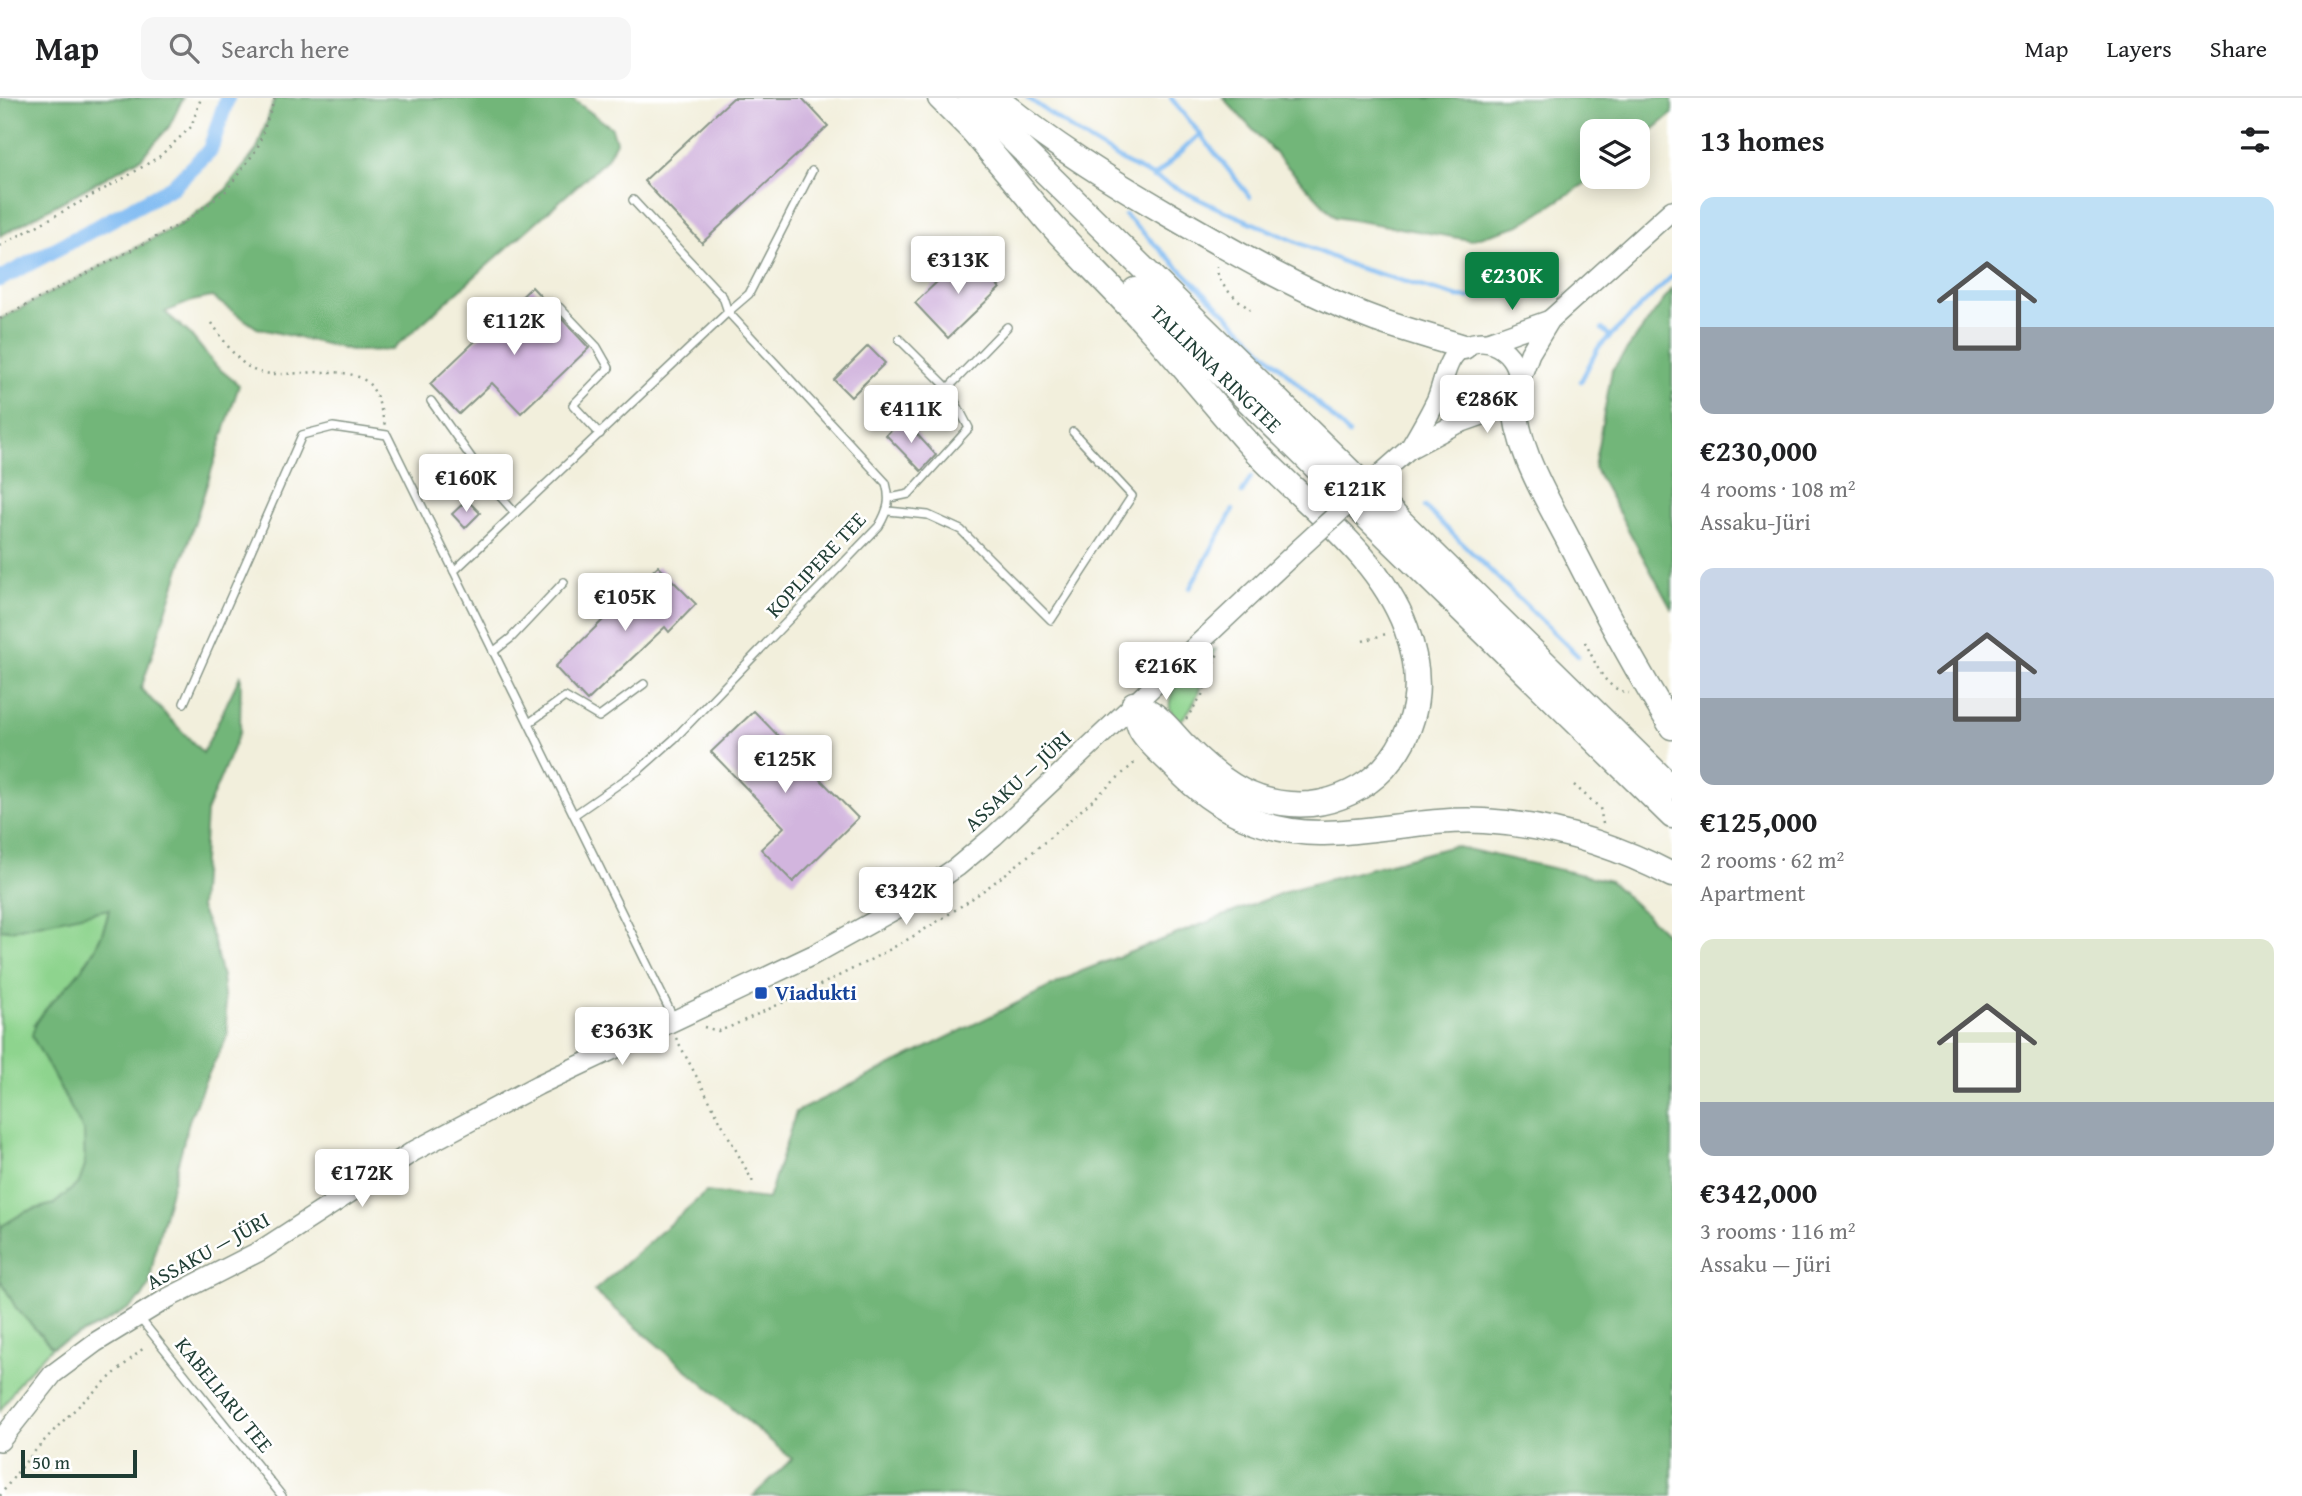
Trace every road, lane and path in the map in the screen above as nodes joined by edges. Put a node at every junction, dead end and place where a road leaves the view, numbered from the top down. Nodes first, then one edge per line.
1 (201, 98) edge
2 (275, 98) edge
3 (940, 98) edge
4 (970, 98) edge
5 (996, 98) edge
6 (974, 131) junction
7 (811, 171) dead end
8 (633, 200) dead end
9 (1672, 210) edge
10 (0, 246) edge
11 (1222, 246) junction
12 (559, 307) dead end
13 (1250, 310) dead end
14 (728, 313) junction
15 (0, 319) edge
16 (1550, 320) junction
17 (212, 323) dead end
18 (1007, 327) dead end
19 (899, 340) dead end
20 (1476, 344) junction
21 (948, 388) junction
22 (1516, 389) junction
23 (431, 401) dead end
24 (1073, 432) dead end
25 (600, 433) junction
26 (387, 435) junction
27 (1409, 449) junction
28 (890, 498) junction
29 (888, 511) junction
30 (515, 513) junction
31 (453, 571) junction
32 (564, 582) dead end
33 (1405, 627) junction
34 (1363, 641) dead end
35 (1223, 642) dead end
36 (1585, 642) dead end
37 (494, 652) junction
38 (644, 684) dead end
39 (1650, 691) junction
40 (184, 703) dead end
41 (1134, 704) junction
42 (1184, 721) dead end
43 (528, 723) junction
44 (1672, 727) edge
45 (1128, 769) dead end
46 (1574, 785) dead end
47 (1672, 788) edge
48 (574, 815) junction
49 (1672, 816) edge
50 (1599, 844) junction
51 (1672, 875) edge
52 (677, 1018) junction
53 (754, 1184) dead end
54 (138, 1316) junction
55 (156, 1338) junction
56 (0, 1441) edge
57 (0, 1496) edge
58 (282, 1496) edge

1 - 10 path
2 - 15 path
3 - 6 highway, TALLINNA RINGTEE
4 - 47 highway, TALLINNA RINGTEE
5 - 11 highway
6 - 33 highway
6 - 49 highway, TALLINNA RINGTEE
7 - 14 lane
8 - 14 lane
9 - 16 street
11 - 13 path
11 - 20 highway
12 - 25 lane
14 - 25 lane
14 - 28 lane
16 - 20 street
16 - 22 street
17 - 26 path
18 - 21 lane
19 - 21 lane
20 - 22 street
20 - 27 street, ASSAKU — JÜRI
21 - 28 lane
22 - 27 street, ASSAKU — JÜRI
22 - 39 highway
23 - 30 lane
24 - 29 lane
25 - 30 lane
26 - 31 lane
26 - 40 lane
27 - 41 street, ASSAKU — JÜRI, bridge
28 - 29 lane, KOPLIPERE TEE
29 - 48 lane, KOPLIPERE TEE
30 - 31 lane
31 - 37 lane
32 - 37 lane
33 - 34 path
33 - 41 highway
35 - 42 path
36 - 39 path
37 - 43 lane
38 - 43 lane
39 - 44 highway
41 - 50 highway
41 - 52 street, ASSAKU — JÜRI
43 - 48 lane
45 - 52 path
46 - 50 path
48 - 52 lane
50 - 51 highway
52 - 53 path
52 - 54 street, ASSAKU — JÜRI
54 - 55 lane, KABELIARU TEE
54 - 56 street, ASSAKU — JÜRI
55 - 57 path
55 - 58 lane, KABELIARU TEE

